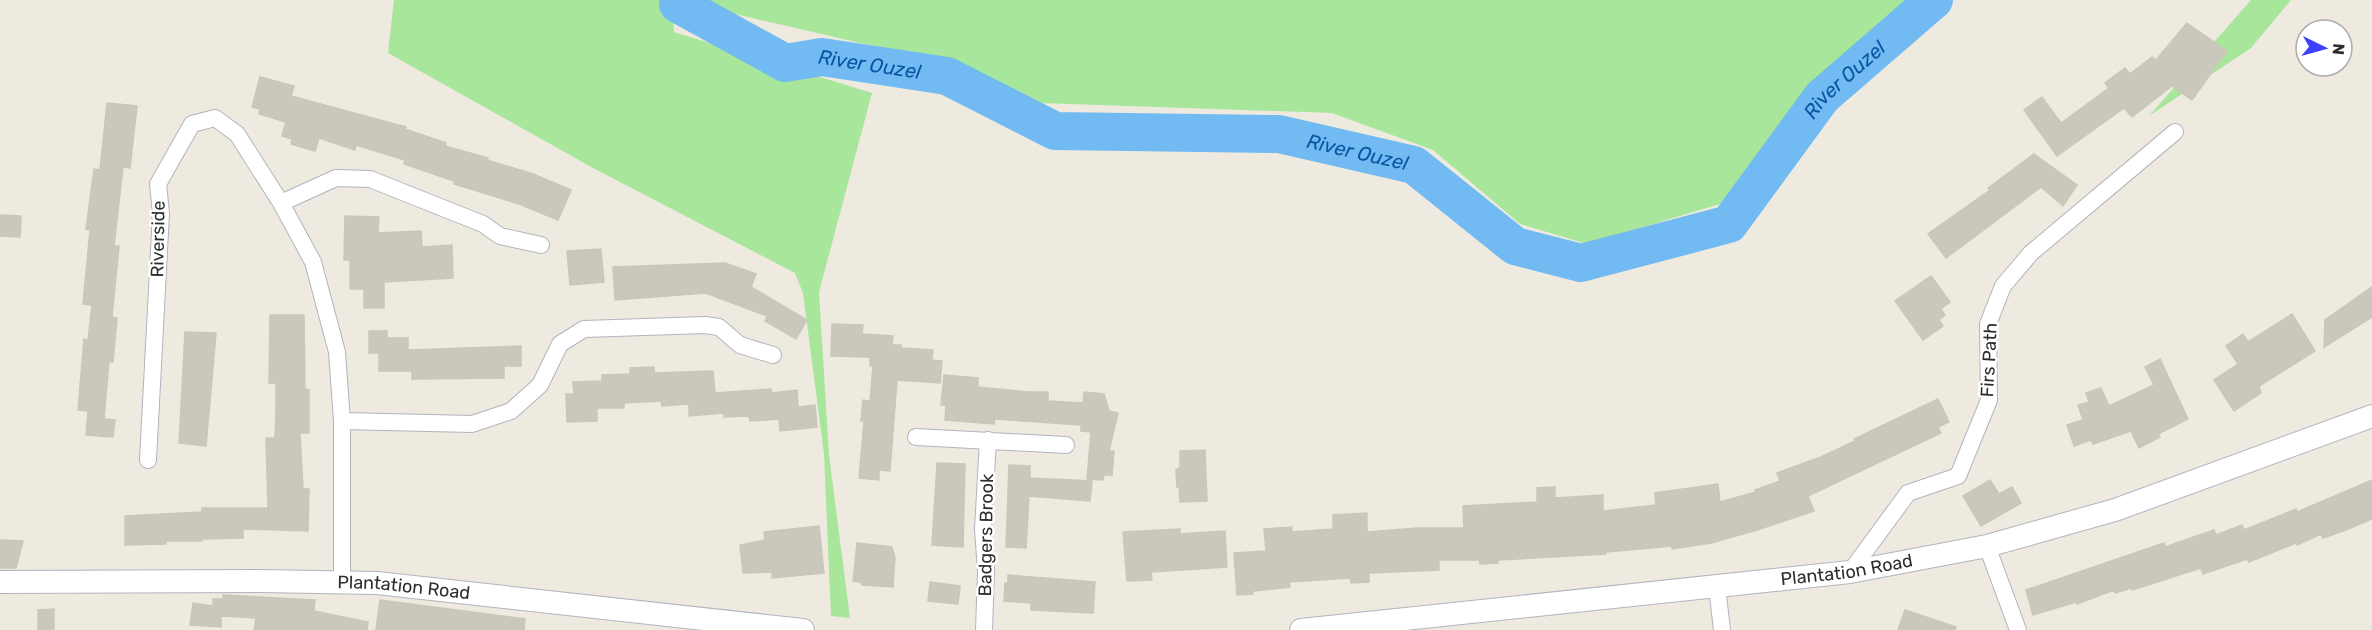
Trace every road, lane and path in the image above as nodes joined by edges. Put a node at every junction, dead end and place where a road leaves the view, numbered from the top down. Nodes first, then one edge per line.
1 (2175, 132) dead end
2 (281, 203) junction
3 (541, 245) dead end
4 (773, 355) dead end
5 (2372, 417) edge
6 (342, 420) junction
7 (916, 437) dead end
8 (988, 440) junction
9 (1066, 445) dead end
10 (148, 460) dead end
11 (1987, 546) junction
12 (1850, 572) junction
13 (0, 582) edge
14 (342, 582) junction
15 (1717, 587) junction
16 (804, 630) edge
17 (984, 630) edge
18 (1301, 630) edge
19 (1722, 630) edge
20 (2018, 630) edge

1 - 12 street, Firs Path
2 - 3 street
2 - 6 street, Riverside
2 - 10 street, Riverside
4 - 6 street
5 - 11 street, Plantation Road
6 - 14 street, Riverside
7 - 8 street
8 - 9 street
8 - 17 street, Badgers Brook
11 - 12 street, Plantation Road
11 - 20 street
12 - 15 street, Plantation Road
13 - 14 street, Plantation Road
14 - 16 street, Plantation Road
15 - 18 street, Plantation Road
15 - 19 street

